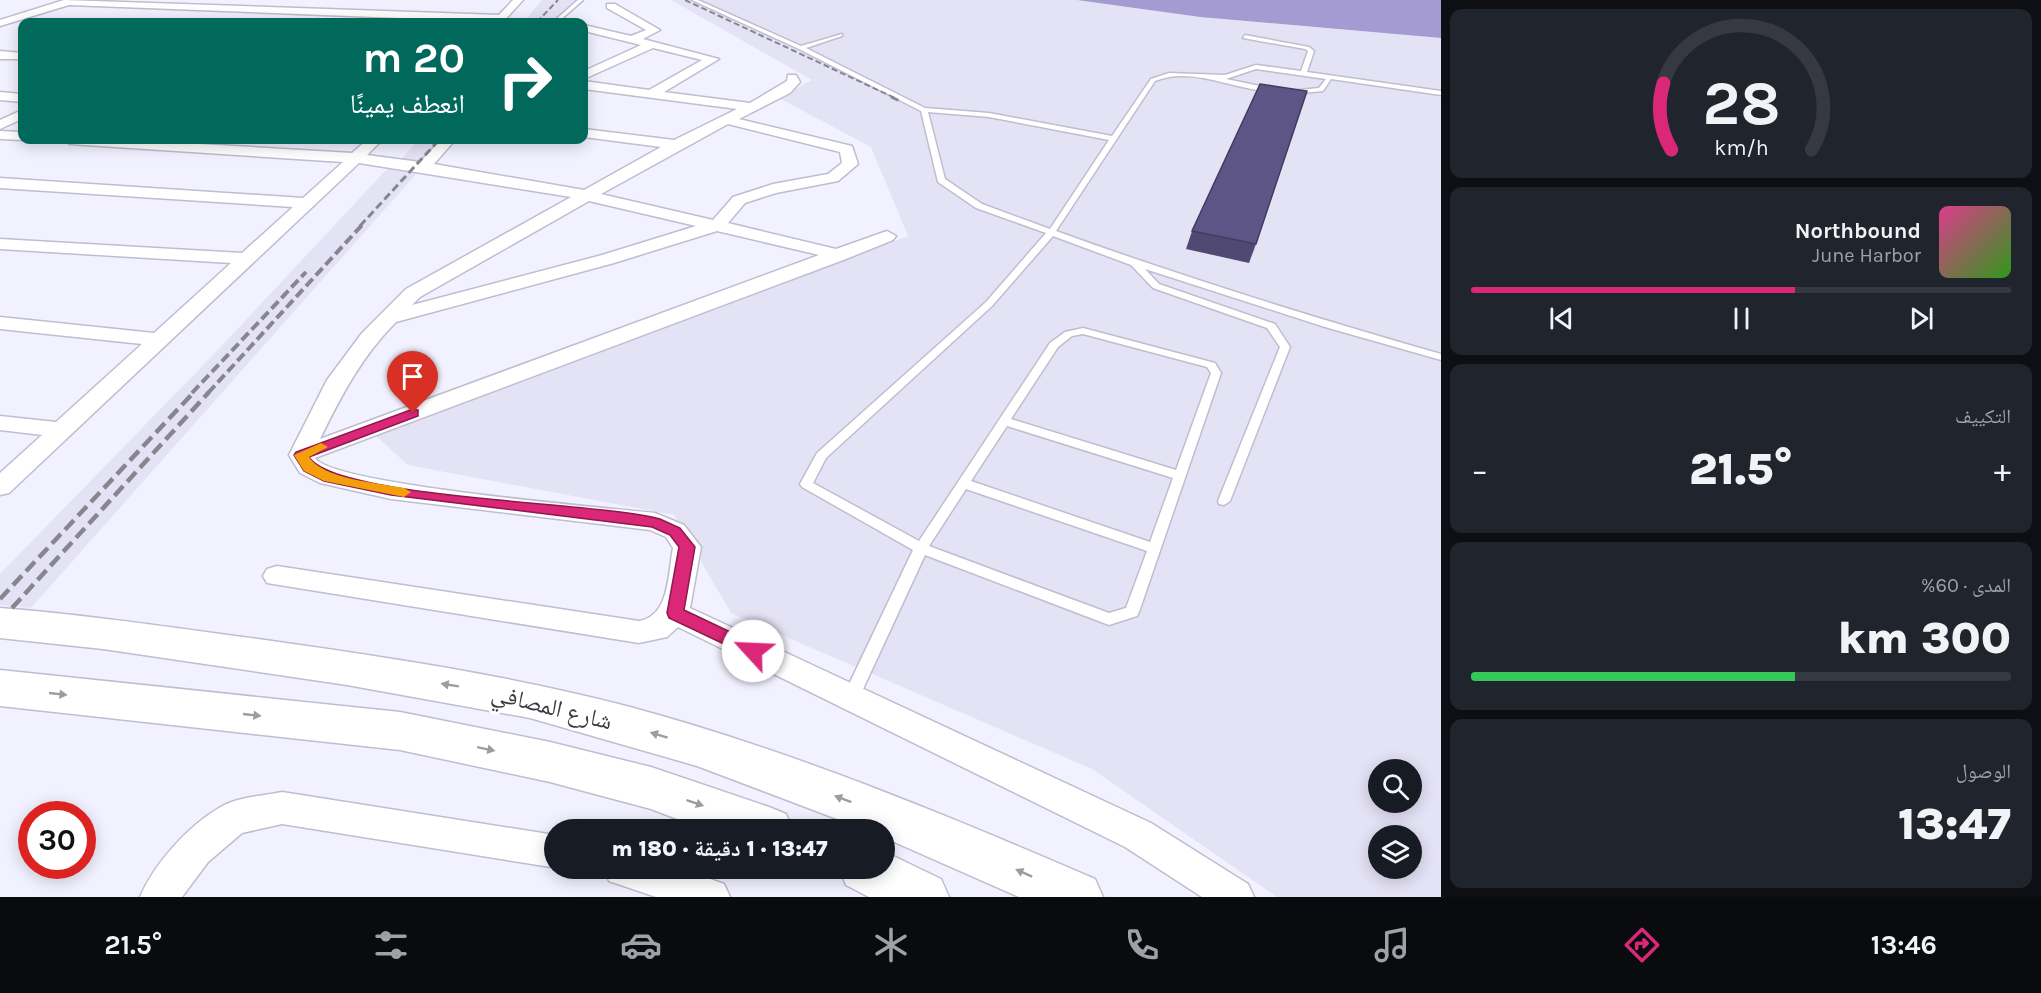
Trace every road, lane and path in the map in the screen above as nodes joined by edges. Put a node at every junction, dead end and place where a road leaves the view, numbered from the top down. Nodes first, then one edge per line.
1 (300, 0) edge
2 (518, 0) edge
3 (581, 0) edge
4 (694, 0) edge
5 (72, 1) edge
6 (610, 6) dead end
7 (282, 8) junction
8 (257, 18) edge
9 (464, 18) edge
10 (502, 18) edge
11 (560, 18) edge
12 (0, 23) edge
13 (18, 24) edge
14 (588, 29) edge
15 (840, 35) dead end
16 (1245, 37) dead end
17 (633, 39) junction
18 (653, 44) junction
19 (801, 48) junction
20 (0, 55) edge
21 (18, 56) edge
22 (588, 73) edge
23 (1303, 74) junction
24 (1330, 77) junction
25 (792, 78) dead end
26 (1218, 78) junction
27 (588, 86) edge
28 (1441, 93) edge
29 (650, 94) junction
30 (0, 96) edge
31 (18, 98) edge
32 (753, 107) junction
33 (924, 110) junction
34 (18, 114) edge
35 (727, 120) junction
36 (0, 125) edge
37 (588, 134) edge
38 (0, 135) edge
39 (18, 136) edge
40 (1114, 139) junction
41 (134, 144) edge
42 (371, 144) edge
43 (444, 144) edge
44 (676, 145) junction
45 (356, 158) junction
46 (423, 168) junction
47 (0, 183) edge
48 (586, 195) junction
49 (307, 203) junction
50 (718, 225) junction
51 (1051, 233) junction
52 (887, 236) dead end
53 (0, 244) edge
54 (840, 255) junction
55 (248, 259) junction
56 (1135, 263) junction
57 (386, 318) junction
58 (0, 323) edge
59 (162, 340) junction
60 (1441, 357) edge
61 (1004, 421) junction
62 (0, 423) edge
63 (60, 430) junction
64 (301, 455) junction
65 (1180, 476) junction
66 (963, 483) junction
67 (0, 487) edge
68 (1224, 501) dead end
69 (921, 548) junction
70 (1155, 549) junction
71 (277, 576) dead end
72 (675, 613) junction
73 (0, 623) edge
74 (0, 688) edge
75 (851, 697) junction
76 (737, 819) edge
77 (544, 850) edge
78 (656, 879) edge
79 (886, 879) edge
80 (159, 897) edge
81 (711, 897) edge
82 (923, 897) edge
83 (1077, 897) edge
84 (1235, 897) edge

1 - 7 street
2 - 10 street
3 - 11 lane
4 - 19 lane
5 - 7 street
5 - 12 street
6 - 17 street
7 - 8 street
7 - 9 street
12 - 13 street
14 - 17 street
15 - 19 lane
16 - 23 lane
17 - 18 street
18 - 22 street
18 - 29 street
19 - 33 lane
20 - 21 street
23 - 24 lane
23 - 26 lane
24 - 26 lane
24 - 28 lane
25 - 32 street
26 - 40 lane
27 - 29 street
29 - 32 street
30 - 31 street
32 - 35 street
33 - 40 lane
33 - 51 lane
34 - 36 street
35 - 44 street
35 - 50 street
37 - 44 street
38 - 39 street
40 - 51 lane
41 - 45 street
42 - 45 street
43 - 46 street
44 - 48 street
45 - 46 street
45 - 49 street
46 - 48 street
47 - 49 street
48 - 50 street
48 - 57 street
49 - 55 street
50 - 54 street
50 - 57 street
51 - 56 lane
51 - 69 lane
52 - 54 street
53 - 55 street
54 - 64 street
55 - 59 street
56 - 60 lane
56 - 68 lane
57 - 64 street
58 - 59 street
59 - 63 street
61 - 65 lane
61 - 65 lane
61 - 66 lane
62 - 63 street
63 - 67 street
64 - 72 street
65 - 70 lane
66 - 69 lane
66 - 70 lane
69 - 70 lane
69 - 75 lane
71 - 72 street
72 - 75 street
83 -> 73 main road, شارع المصافي
74 -> 76 main road
75 - 84 street
77 - 80 street
78 - 81 street
79 - 82 main road

